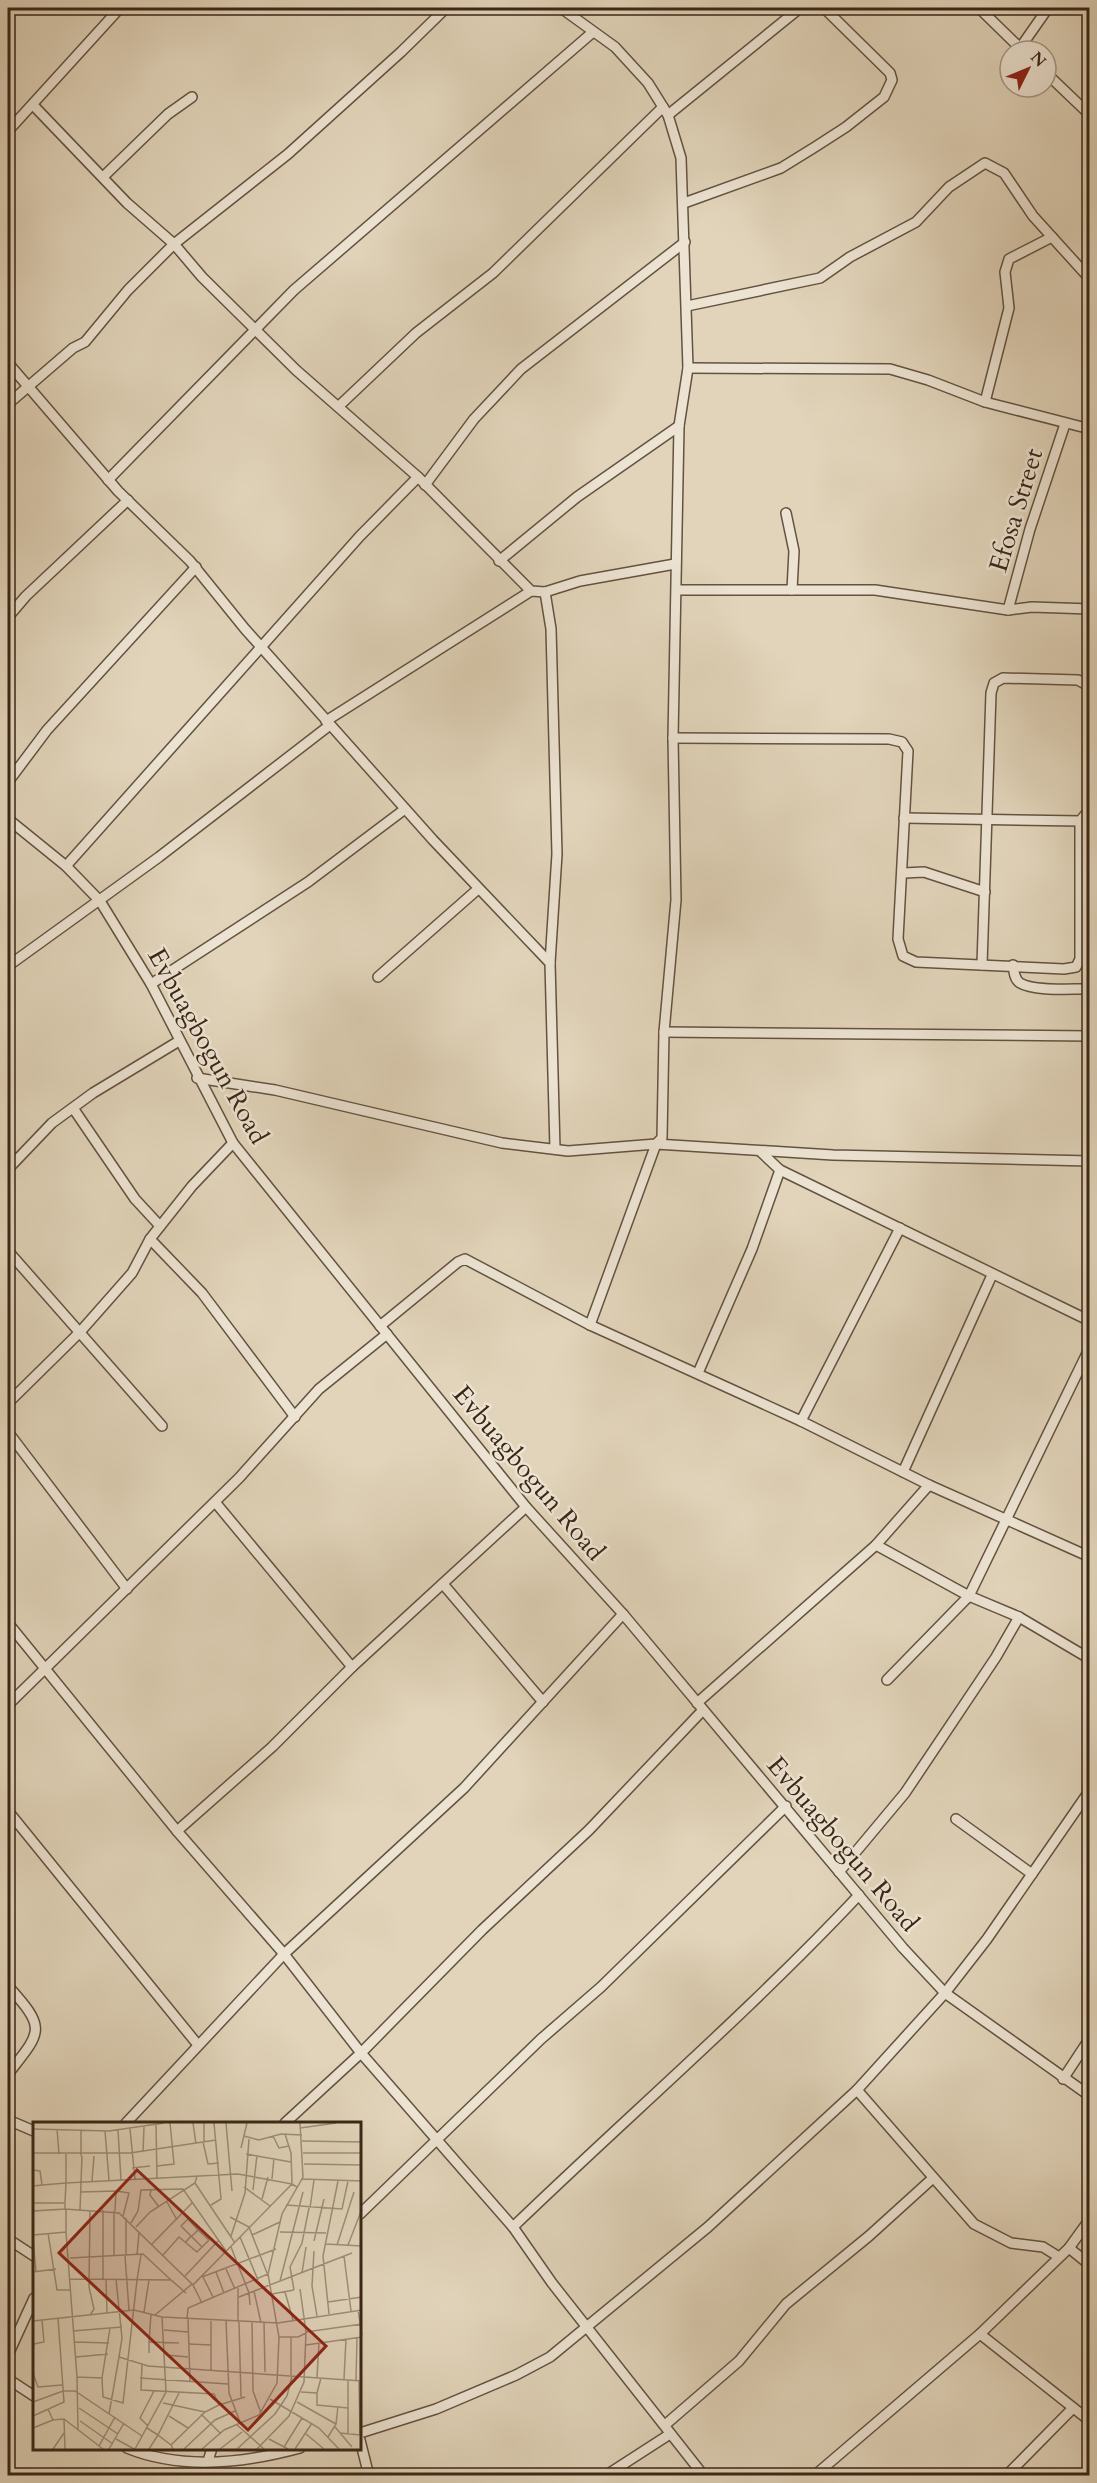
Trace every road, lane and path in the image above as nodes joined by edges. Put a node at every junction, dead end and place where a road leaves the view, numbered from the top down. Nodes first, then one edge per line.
1 (120, 8) edge
2 (446, 8) edge
3 (561, 8) edge
4 (800, 8) edge
5 (824, 8) edge
6 (979, 8) edge
7 (1048, 8) edge
8 (593, 32) junction
9 (1012, 39) edge
10 (1028, 39) edge
11 (1058, 85) edge
12 (192, 97) dead end
13 (33, 105) junction
14 (666, 111) junction
15 (1089, 116) edge
16 (8, 131) edge
17 (104, 177) junction
18 (684, 203) junction
19 (1052, 237) junction
20 (685, 242) junction
21 (174, 244) junction
22 (1089, 279) edge
23 (687, 306) junction
24 (256, 330) junction
25 (8, 363) edge
26 (688, 368) junction
27 (30, 387) junction
28 (985, 402) junction
29 (8, 404) edge
30 (339, 406) junction
31 (1065, 424) junction
32 (679, 426) junction
33 (1089, 429) edge
34 (418, 477) junction
35 (108, 480) junction
36 (425, 485) junction
37 (128, 500) junction
38 (786, 513) dead end
39 (499, 561) junction
40 (675, 564) junction
41 (196, 567) junction
42 (677, 590) junction
43 (792, 590) junction
44 (531, 591) junction
45 (545, 592) junction
46 (1089, 609) edge
47 (1008, 610) junction
48 (8, 616) edge
49 (261, 647) junction
50 (1089, 689) edge
51 (328, 723) junction
52 (673, 738) junction
53 (8, 782) edge
54 (405, 809) junction
55 (1089, 809) edge
56 (904, 818) junction
57 (8, 819) edge
58 (987, 819) junction
59 (1080, 821) junction
60 (66, 866) junction
61 (904, 873) junction
62 (478, 889) junction
63 (985, 892) junction
64 (100, 901) junction
65 (550, 963) junction
66 (982, 965) junction
67 (1013, 965) junction
68 (8, 966) edge
69 (378, 977) dead end
70 (151, 984) junction
71 (1083, 989) dead end
72 (664, 1032) junction
73 (1089, 1036) edge
74 (179, 1041) junction
75 (198, 1078) junction
76 (73, 1108) junction
77 (233, 1143) junction
78 (656, 1144) junction
79 (555, 1149) junction
80 (761, 1152) junction
81 (1089, 1161) edge
82 (8, 1169) edge
83 (780, 1170) junction
84 (160, 1226) junction
85 (900, 1228) junction
86 (150, 1239) junction
87 (8, 1251) edge
88 (992, 1275) junction
89 (1089, 1322) edge
90 (590, 1325) junction
91 (384, 1330) junction
92 (80, 1332) junction
93 (1089, 1347) edge
94 (698, 1373) junction
95 (8, 1403) edge
96 (295, 1417) junction
97 (801, 1421) junction
98 (162, 1426) dead end
99 (8, 1432) edge
100 (903, 1472) junction
101 (930, 1485) junction
102 (215, 1502) junction
103 (526, 1508) junction
104 (1005, 1519) junction
105 (876, 1545) junction
106 (1089, 1557) edge
107 (443, 1584) junction
108 (127, 1589) junction
109 (969, 1596) junction
110 (623, 1614) junction
111 (1019, 1617) junction
112 (8, 1623) edge
113 (1089, 1659) edge
114 (45, 1667) junction
115 (352, 1667) junction
116 (887, 1680) dead end
117 (543, 1702) junction
118 (8, 1705) edge
119 (700, 1707) junction
120 (1089, 1790) edge
121 (786, 1806) junction
122 (8, 1811) edge
123 (956, 1819) dead end
124 (177, 1831) junction
125 (839, 1872) junction
126 (1032, 1874) junction
127 (859, 1895) junction
128 (284, 1954) junction
129 (8, 1986) edge
130 (945, 1994) junction
131 (1089, 2038) edge
132 (198, 2045) junction
133 (362, 2053) junction
134 (8, 2074) edge
135 (1063, 2079) junction
136 (857, 2090) junction
137 (1089, 2096) edge
138 (8, 2120) edge
139 (127, 2122) edge
140 (286, 2122) edge
141 (33, 2131) edge
142 (436, 2139) junction
143 (933, 2178) junction
144 (362, 2212) edge
145 (1089, 2219) edge
146 (513, 2227) junction
147 (8, 2239) edge
148 (1069, 2248) junction
149 (33, 2255) edge
150 (1059, 2257) junction
151 (1089, 2265) edge
152 (33, 2300) edge
153 (587, 2328) junction
154 (980, 2334) junction
155 (8, 2355) edge
156 (8, 2379) edge
157 (33, 2395) edge
158 (1074, 2408) junction
159 (1089, 2421) edge
160 (665, 2425) junction
161 (362, 2432) edge
162 (670, 2434) junction
163 (362, 2448) edge
164 (134, 2450) edge
165 (211, 2450) edge
166 (291, 2450) edge
167 (208, 2461) junction
168 (369, 2475) edge
169 (605, 2475) edge
170 (704, 2475) edge
171 (814, 2475) edge
172 (1006, 2475) edge

1 - 13 street
2 - 21 street
3 - 8 street
4 - 14 street
5 - 18 street
6 - 9 street
7 - 10 street
8 - 14 street
8 - 24 street
11 - 15 street
12 - 17 street
13 - 16 street
13 - 17 street
14 - 18 street
14 - 30 street
17 - 21 street
18 - 20 street
19 - 22 street
19 - 23 street
19 - 28 street
20 - 23 street
20 - 36 street
21 - 24 street
21 - 27 street
23 - 26 street
24 - 30 street
24 - 35 street
25 - 27 street
26 - 28 street
26 - 32 street
27 - 29 street
27 - 35 street
28 - 31 street
30 - 34 street
31 - 33 street
31 - 47 street, Efosa Street
32 - 39 street
32 - 40 street
34 - 36 street
34 - 49 street
35 - 37 street
36 - 39 street
37 - 41 street
37 - 48 street
38 - 43 street
39 - 44 street
40 - 42 street
40 - 45 street
41 - 49 street
41 - 53 street
42 - 43 street
42 - 52 street
43 - 47 street
44 - 45 street
44 - 51 street
45 - 65 street
46 - 47 street
49 - 51 street
49 - 60 street
50 - 58 street
51 - 54 street
51 - 64 street
52 - 56 street
52 - 72 street
54 - 62 street
54 - 70 street
55 - 59 street
56 - 58 street
56 - 61 street
57 - 60 street, Evbuagbogun Road
58 - 59 street
58 - 63 street
59 - 67 street
60 - 64 street, Evbuagbogun Road
61 - 63 street
61 - 66 street
62 - 65 street
62 - 69 street
63 - 66 street
64 - 68 street
64 - 70 street, Evbuagbogun Road
65 - 79 street
66 - 67 street
67 - 71 street
70 - 74 street, Evbuagbogun Road
72 - 73 street
72 - 78 street
74 - 75 street, Evbuagbogun Road
74 - 76 street
75 - 77 street, Evbuagbogun Road
75 - 79 street
76 - 82 street
76 - 84 street
77 - 84 street
77 - 91 street, Evbuagbogun Road
78 - 79 street
78 - 80 street
78 - 90 street
80 - 81 street
80 - 83 street
83 - 85 street
83 - 94 street
84 - 86 street
85 - 88 street
85 - 97 street
86 - 92 street
86 - 96 street
87 - 92 street
88 - 89 street
88 - 100 street
90 - 91 street
90 - 94 street
91 - 96 street
91 - 103 street, Evbuagbogun Road
92 - 95 street
92 - 98 street
93 - 104 street
94 - 97 street
96 - 102 street
97 - 100 street
99 - 108 street
100 - 101 street
101 - 104 street
101 - 105 street
102 - 108 street
102 - 115 street
103 - 107 street
103 - 110 street, Evbuagbogun Road
104 - 106 street
104 - 109 street
105 - 109 street
105 - 119 street
107 - 115 street
107 - 117 street
108 - 114 street
109 - 111 street
109 - 116 street
110 - 117 street
110 - 119 street, Evbuagbogun Road
111 - 113 street
111 - 125 street
112 - 114 street
114 - 118 street
114 - 124 street
115 - 124 street
117 - 128 street
119 - 121 street, Evbuagbogun Road
119 - 133 street
120 - 126 street
121 - 125 street, Evbuagbogun Road
121 - 142 street
122 - 132 street
123 - 126 street
124 - 128 street
125 - 127 street, Evbuagbogun Road
126 - 130 street
127 - 130 street, Evbuagbogun Road
127 - 146 street
128 - 132 street
128 - 133 street
129 - 134 street
130 - 135 street, Evbuagbogun Road
130 - 136 street
131 - 135 street
132 - 139 street
133 - 140 street
133 - 142 street
135 - 137 street, Evbuagbogun Road
136 - 143 street
136 - 153 street
138 - 141 street
142 - 144 street
142 - 146 street
143 - 150 street
143 - 160 street
145 - 148 street
146 - 153 street
147 - 149 street
148 - 150 street
148 - 151 street
150 - 154 street
152 - 155 street
153 - 160 street
153 - 161 street
154 - 158 street
154 - 171 street
156 - 157 street
158 - 159 street
158 - 172 street
160 - 162 street
162 - 169 street
162 - 170 street
163 - 168 street
164 - 167 street
165 - 167 street
166 - 167 street

